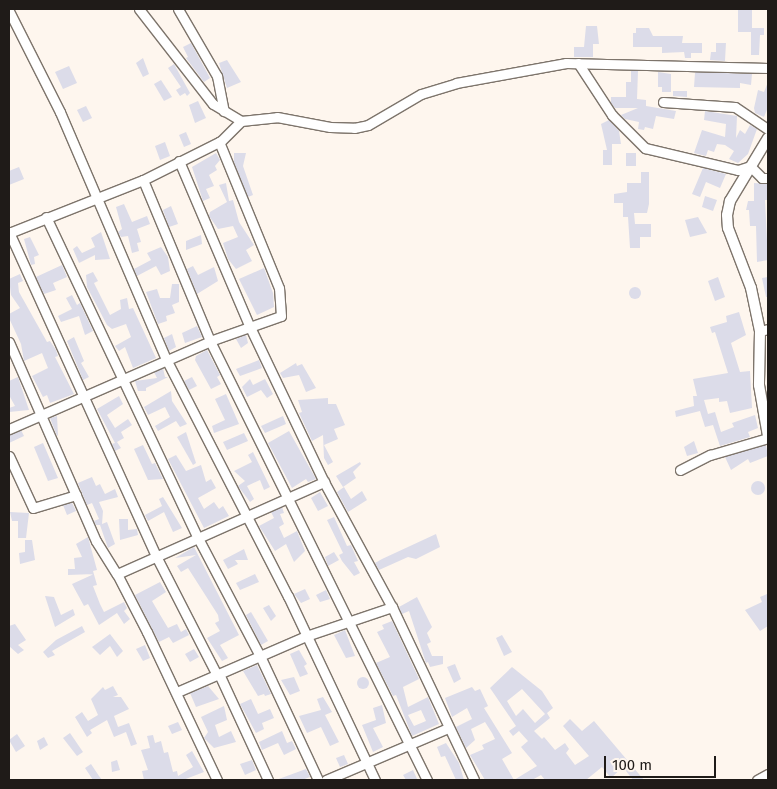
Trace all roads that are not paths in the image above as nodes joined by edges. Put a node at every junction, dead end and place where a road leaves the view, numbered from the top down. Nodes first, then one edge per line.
1 (139, 9) edge
2 (178, 9) edge
3 (9, 11) edge
4 (578, 63) junction
5 (768, 68) edge
6 (662, 102) dead end
7 (224, 111) junction
8 (241, 121) junction
9 (768, 129) edge
10 (768, 138) edge
11 (219, 142) junction
12 (179, 161) junction
13 (750, 166) junction
14 (768, 178) edge
15 (143, 180) junction
16 (96, 200) junction
17 (46, 217) junction
18 (9, 232) edge
19 (249, 325) junction
20 (764, 330) edge
21 (210, 341) junction
22 (9, 342) edge
23 (166, 359) junction
24 (124, 378) junction
25 (82, 398) junction
26 (42, 415) junction
27 (767, 422) edge
28 (9, 429) edge
29 (768, 437) edge
30 (9, 456) edge
31 (680, 470) dead end
32 (324, 482) junction
33 (76, 495) junction
34 (285, 499) junction
35 (244, 516) junction
36 (198, 538) junction
37 (156, 556) junction
38 (118, 574) junction
39 (392, 607) junction
40 (349, 622) junction
41 (306, 636) junction
42 (260, 656) junction
43 (218, 674) junction
44 (177, 692) junction
45 (448, 728) junction
46 (410, 746) junction
47 (367, 763) junction
48 (768, 774) edge
49 (217, 780) edge
50 (268, 780) edge
51 (318, 780) edge
52 (326, 780) edge
53 (375, 780) edge
54 (427, 780) edge
55 (474, 780) edge
56 (757, 780) edge

1 - 7 street
2 - 7 street
3 - 16 street
4 - 5 street
4 - 8 street
4 - 13 street
6 - 9 street
7 - 8 street
8 - 11 street
10 - 13 main road
11 - 12 street
11 - 19 street
12 - 15 street
12 - 19 street
13 - 14 street
13 - 20 main road
15 - 16 street
15 - 21 street
16 - 17 street
16 - 23 street
17 - 18 street
17 - 24 street
18 - 25 street
19 - 21 street
19 - 32 street
20 - 27 main road
21 - 23 street
21 - 34 street
22 - 26 street
23 - 24 street
23 - 35 street
24 - 25 street
24 - 36 street
25 - 26 street
25 - 37 street
26 - 28 street
26 - 33 street
27 - 29 main road
29 - 31 street
30 - 33 street
32 - 34 street
32 - 39 street
33 - 38 street
34 - 35 street
34 - 40 street
35 - 36 street
35 - 41 street
36 - 37 street
36 - 42 street
37 - 38 street
37 - 43 street
38 - 44 street
39 - 40 street
39 - 45 street
40 - 41 street
40 - 46 street
41 - 42 street
41 - 47 street
42 - 43 street
42 - 51 street
43 - 44 street
43 - 50 street
44 - 49 street
45 - 46 street
45 - 55 street
46 - 47 street
46 - 54 street
47 - 52 street
47 - 53 street
48 - 56 street

